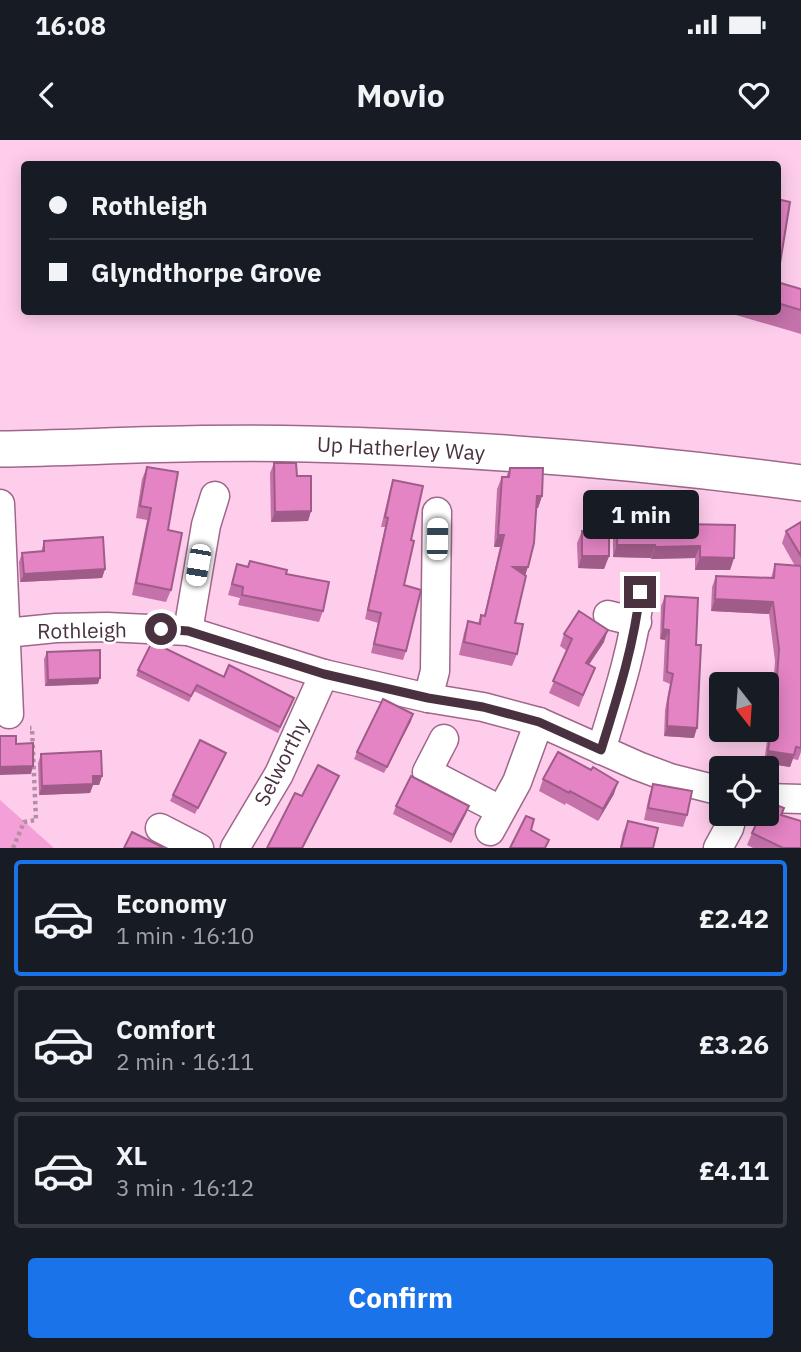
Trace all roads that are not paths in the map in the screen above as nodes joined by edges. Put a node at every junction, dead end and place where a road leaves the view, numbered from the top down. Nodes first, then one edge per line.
1 (0, 450) edge
2 (801, 483) edge
3 (215, 496) dead end
4 (0, 504) edge
5 (438, 512) dead end
6 (640, 592) dead end
7 (608, 615) dead end
8 (637, 622) junction
9 (188, 631) junction
10 (6, 633) junction
11 (324, 674) junction
12 (428, 698) junction
13 (21, 721) road end
14 (539, 722) junction
15 (444, 739) dead end
16 (601, 750) junction
17 (709, 789) edge
18 (779, 798) edge
19 (801, 799) edge
20 (730, 826) edge
21 (160, 828) dead end
22 (199, 848) edge
23 (235, 848) edge
24 (718, 848) edge

1 - 2 street, Up Hatherley Way
3 - 9 street
4 - 10 street, Rothleigh
5 - 12 street
6 - 8 street
7 - 8 street
8 - 16 street
9 - 10 street, Rothleigh
9 - 11 street, Rothleigh
10 - 13 street, Rothleigh
11 - 12 street, Rothleigh
11 - 23 street, Selworthy
12 - 14 street, Rothleigh
14 - 15 street
14 - 16 street, Rothleigh
16 - 17 street, Rothleigh
18 - 19 street
20 - 24 street
21 - 22 street

